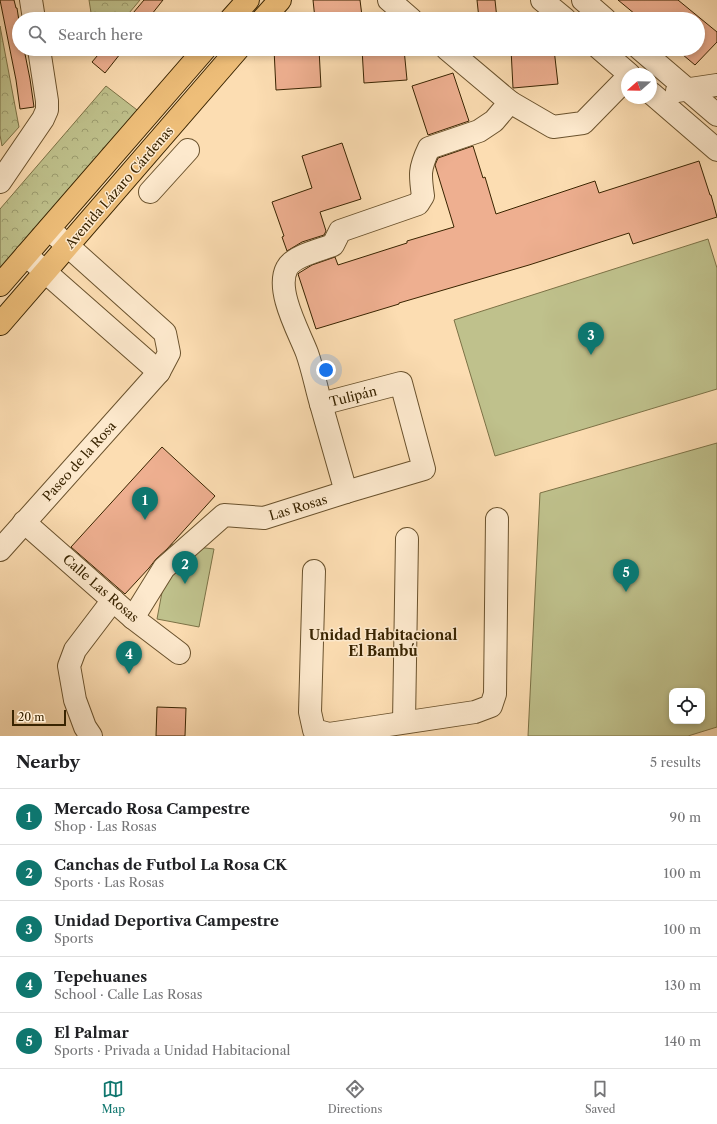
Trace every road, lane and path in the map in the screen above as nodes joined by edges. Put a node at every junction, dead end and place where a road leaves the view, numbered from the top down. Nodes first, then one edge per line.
1 (31, 0) edge
2 (248, 0) edge
3 (280, 0) edge
4 (389, 0) edge
5 (542, 0) edge
6 (583, 0) edge
7 (33, 12) edge
8 (237, 12) edge
9 (270, 12) edge
10 (403, 12) edge
11 (557, 12) edge
12 (597, 12) edge
13 (40, 56) edge
14 (199, 56) edge
15 (232, 56) edge
16 (455, 56) edge
17 (608, 56) edge
18 (648, 56) edge
19 (622, 68) edge
20 (621, 84) edge
21 (717, 85) edge
22 (687, 89) junction
23 (657, 93) edge
24 (657, 98) edge
25 (510, 102) junction
26 (713, 109) edge
27 (674, 113) junction
28 (188, 150) dead end
29 (717, 150) edge
30 (147, 153) junction
31 (167, 173) junction
32 (0, 182) edge
33 (150, 192) dead end
34 (49, 229) junction
35 (68, 246) junction
36 (26, 255) junction
37 (45, 271) junction
38 (0, 285) edge
39 (0, 324) edge
40 (159, 372) junction
41 (321, 404) junction
42 (346, 492) junction
43 (497, 519) dead end
44 (24, 522) junction
45 (407, 539) dead end
46 (0, 550) edge
47 (314, 571) dead end
48 (113, 600) junction
49 (133, 618) junction
50 (178, 653) dead end
51 (404, 722) junction
52 (377, 731) edge
53 (91, 736) edge

1 - 7 street
2 - 8 main road
3 - 9 main road
4 - 10 street
5 - 11 street
6 - 12 street
13 - 32 street
14 - 34 main road, Avenida Lázaro Cárdenas
15 - 30 main road, Avenida Lázaro Cárdenas
16 - 25 street
17 - 19 street
18 - 22 street
20 - 25 street
21 - 22 street
22 - 23 street
22 - 26 street
24 - 27 street
25 - 41 street, Tulipán
26 - 27 street
27 - 29 street
28 - 31 street
30 - 31 street
30 - 35 main road, Avenida Lázaro Cárdenas
31 - 33 street
34 - 35 street, Paseo de la Rosa
34 - 36 main road, Avenida Lázaro Cárdenas
35 - 37 main road, Avenida Lázaro Cárdenas
35 - 40 street, Paseo de la Rosa
36 - 37 street
36 - 38 main road, Avenida Lázaro Cárdenas
37 - 39 main road, Avenida Lázaro Cárdenas
37 - 40 street
40 - 44 street, Paseo de la Rosa
41 - 42 street
41 - 42 street, Tulipán
42 - 49 street, Las Rosas
43 - 51 street
44 - 46 street, Paseo de la Rosa
44 - 48 street, Calle Las Rosas
45 - 51 street
47 - 52 street
48 - 49 street, Calle Las Rosas
48 - 53 street
49 - 50 street, Calle Las Rosas
51 - 52 street

